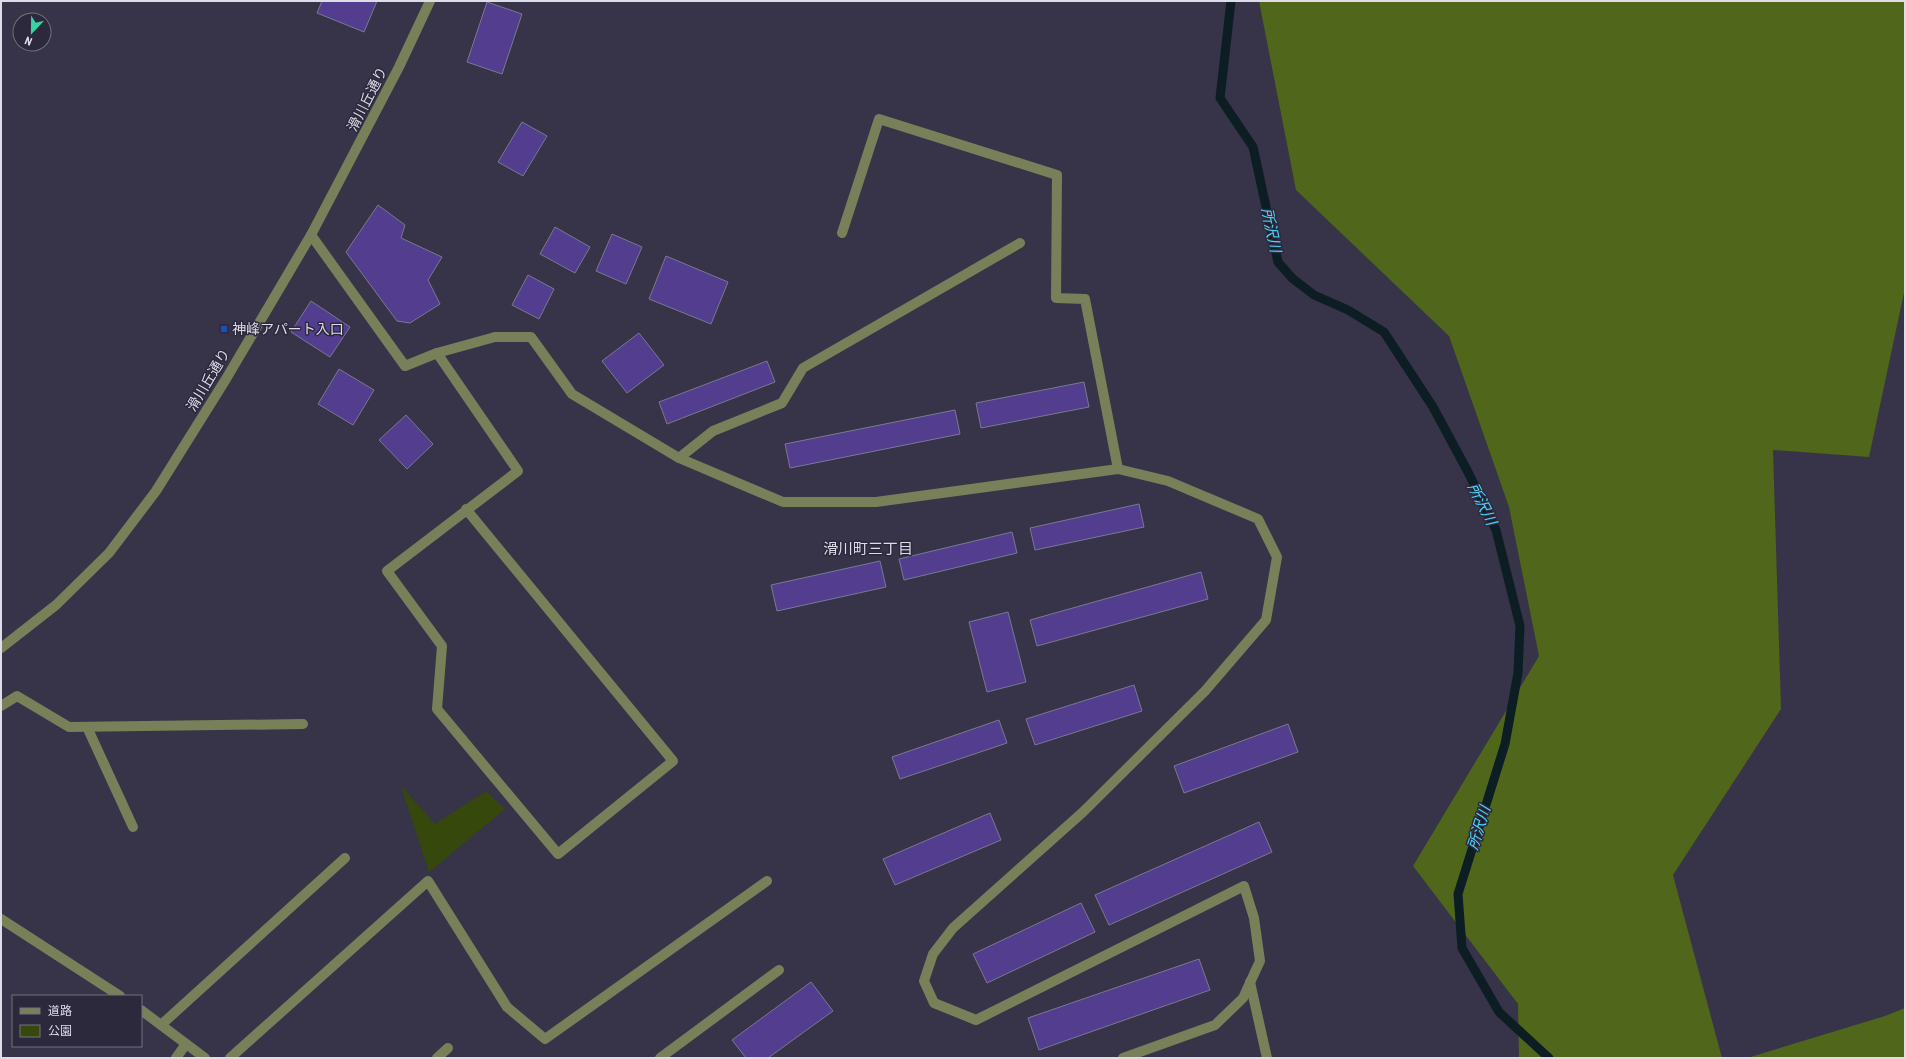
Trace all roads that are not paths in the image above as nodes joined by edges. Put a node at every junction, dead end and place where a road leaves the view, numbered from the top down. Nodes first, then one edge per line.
1 (430, 1) edge
2 (842, 233) dead end
3 (311, 235) junction
4 (1020, 243) dead end
5 (438, 353) junction
6 (679, 458) junction
7 (1118, 469) junction
8 (466, 509) junction
9 (1, 648) edge
10 (1, 706) edge
11 (303, 724) dead end
12 (87, 727) junction
13 (133, 827) dead end
14 (345, 858) dead end
15 (767, 881) dead end
16 (1, 919) edge
17 (779, 970) dead end
18 (1250, 982) junction
19 (118, 995) edge
20 (142, 1011) edge
21 (161, 1025) junction
22 (186, 1044) junction
23 (448, 1048) dead end
24 (176, 1058) edge
25 (205, 1058) edge
26 (230, 1058) edge
27 (437, 1058) edge
28 (660, 1058) edge
29 (1123, 1058) edge
30 (1267, 1058) edge

1 - 3 street, 滑川丘通り
2 - 7 street
3 - 5 street
3 - 9 street, 滑川丘通り
4 - 6 street
5 - 6 street
5 - 8 street
6 - 7 street
7 - 18 street
8 - 8 street
10 - 12 street
11 - 12 street
12 - 13 street
14 - 21 street
15 - 26 street
16 - 19 street
17 - 28 street
18 - 29 street
18 - 30 street
20 - 21 street
21 - 22 street
22 - 24 street
22 - 25 street
23 - 27 street

